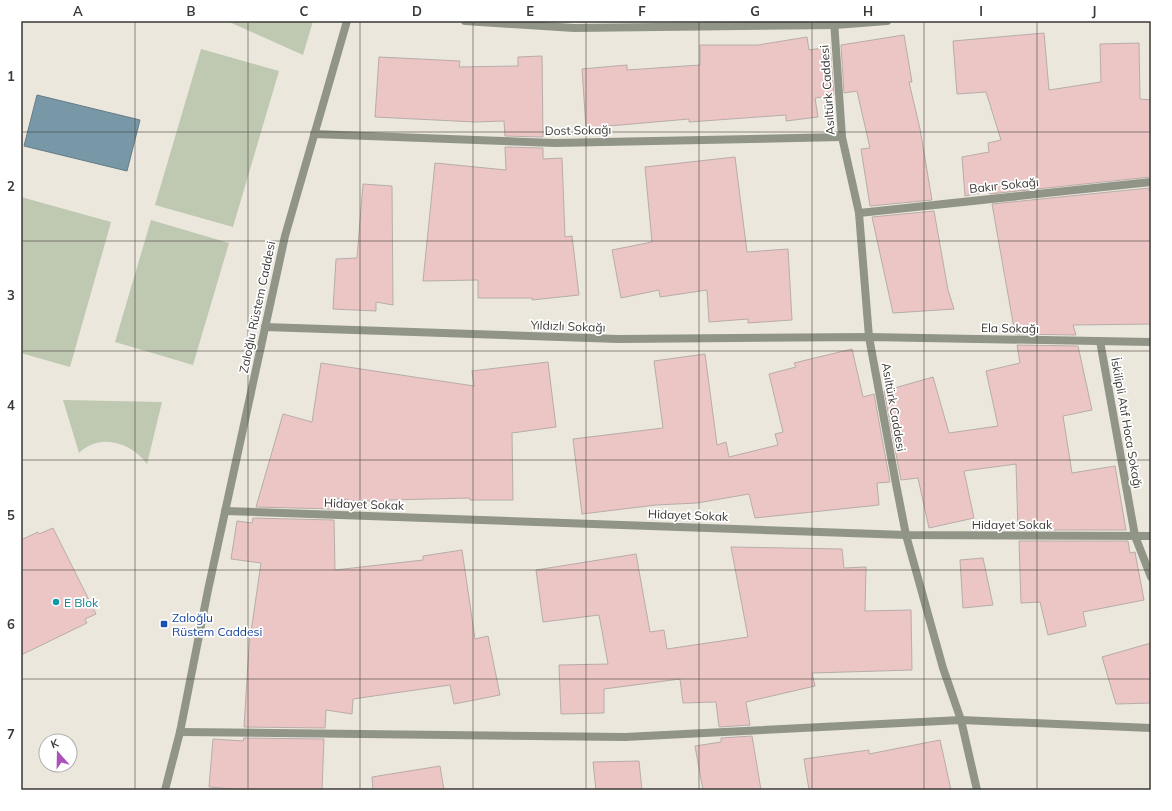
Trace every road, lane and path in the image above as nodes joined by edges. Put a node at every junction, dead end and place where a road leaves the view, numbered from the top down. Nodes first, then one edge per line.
1 (347, 21) edge
2 (465, 21) edge
3 (887, 21) edge
4 (834, 23) edge
5 (314, 134) junction
6 (842, 137) junction
7 (1151, 182) edge
8 (859, 213) junction
9 (265, 327) junction
10 (869, 337) junction
11 (1100, 341) junction
12 (1151, 342) edge
13 (225, 511) junction
14 (906, 535) junction
15 (1135, 536) junction
16 (1151, 536) edge
17 (1151, 577) edge
18 (961, 720) junction
19 (1151, 728) edge
20 (180, 732) junction
21 (165, 790) edge
22 (977, 790) edge

1 - 5 street, Zaloğlu Rüstem Caddesi
2 - 4 street
3 - 4 street
4 - 6 street, Asıltürk Caddesi
5 - 6 street, Dost Sokağı
5 - 9 street, Zaloğlu Rüstem Caddesi
6 - 8 street, Asıltürk Caddesi
7 - 8 street, Bakır Sokağı
8 - 10 street, Asıltürk Caddesi
9 - 10 street, Yıldızlı Sokağı
9 - 13 street, Zaloğlu Rüstem Caddesi
10 - 11 street, Ela Sokağı
10 - 14 street, Asıltürk Caddesi
11 - 12 street, Ela Sokağı
11 - 15 street, İskilipli Atıf Hoca Sokağı
13 - 14 street, Hidayet Sokak
13 - 20 street, Zaloğlu Rüstem Caddesi
14 - 15 street, Hidayet Sokak
14 - 18 street, Asıltürk Caddesi
15 - 16 street, Hidayet Sokak
15 - 17 street, İskilipli Atıf Hoca Sokağı
18 - 19 street
18 - 20 street
18 - 22 street, Asıltürk Caddesi
20 - 21 street, Zaloğlu Rüstem Caddesi

